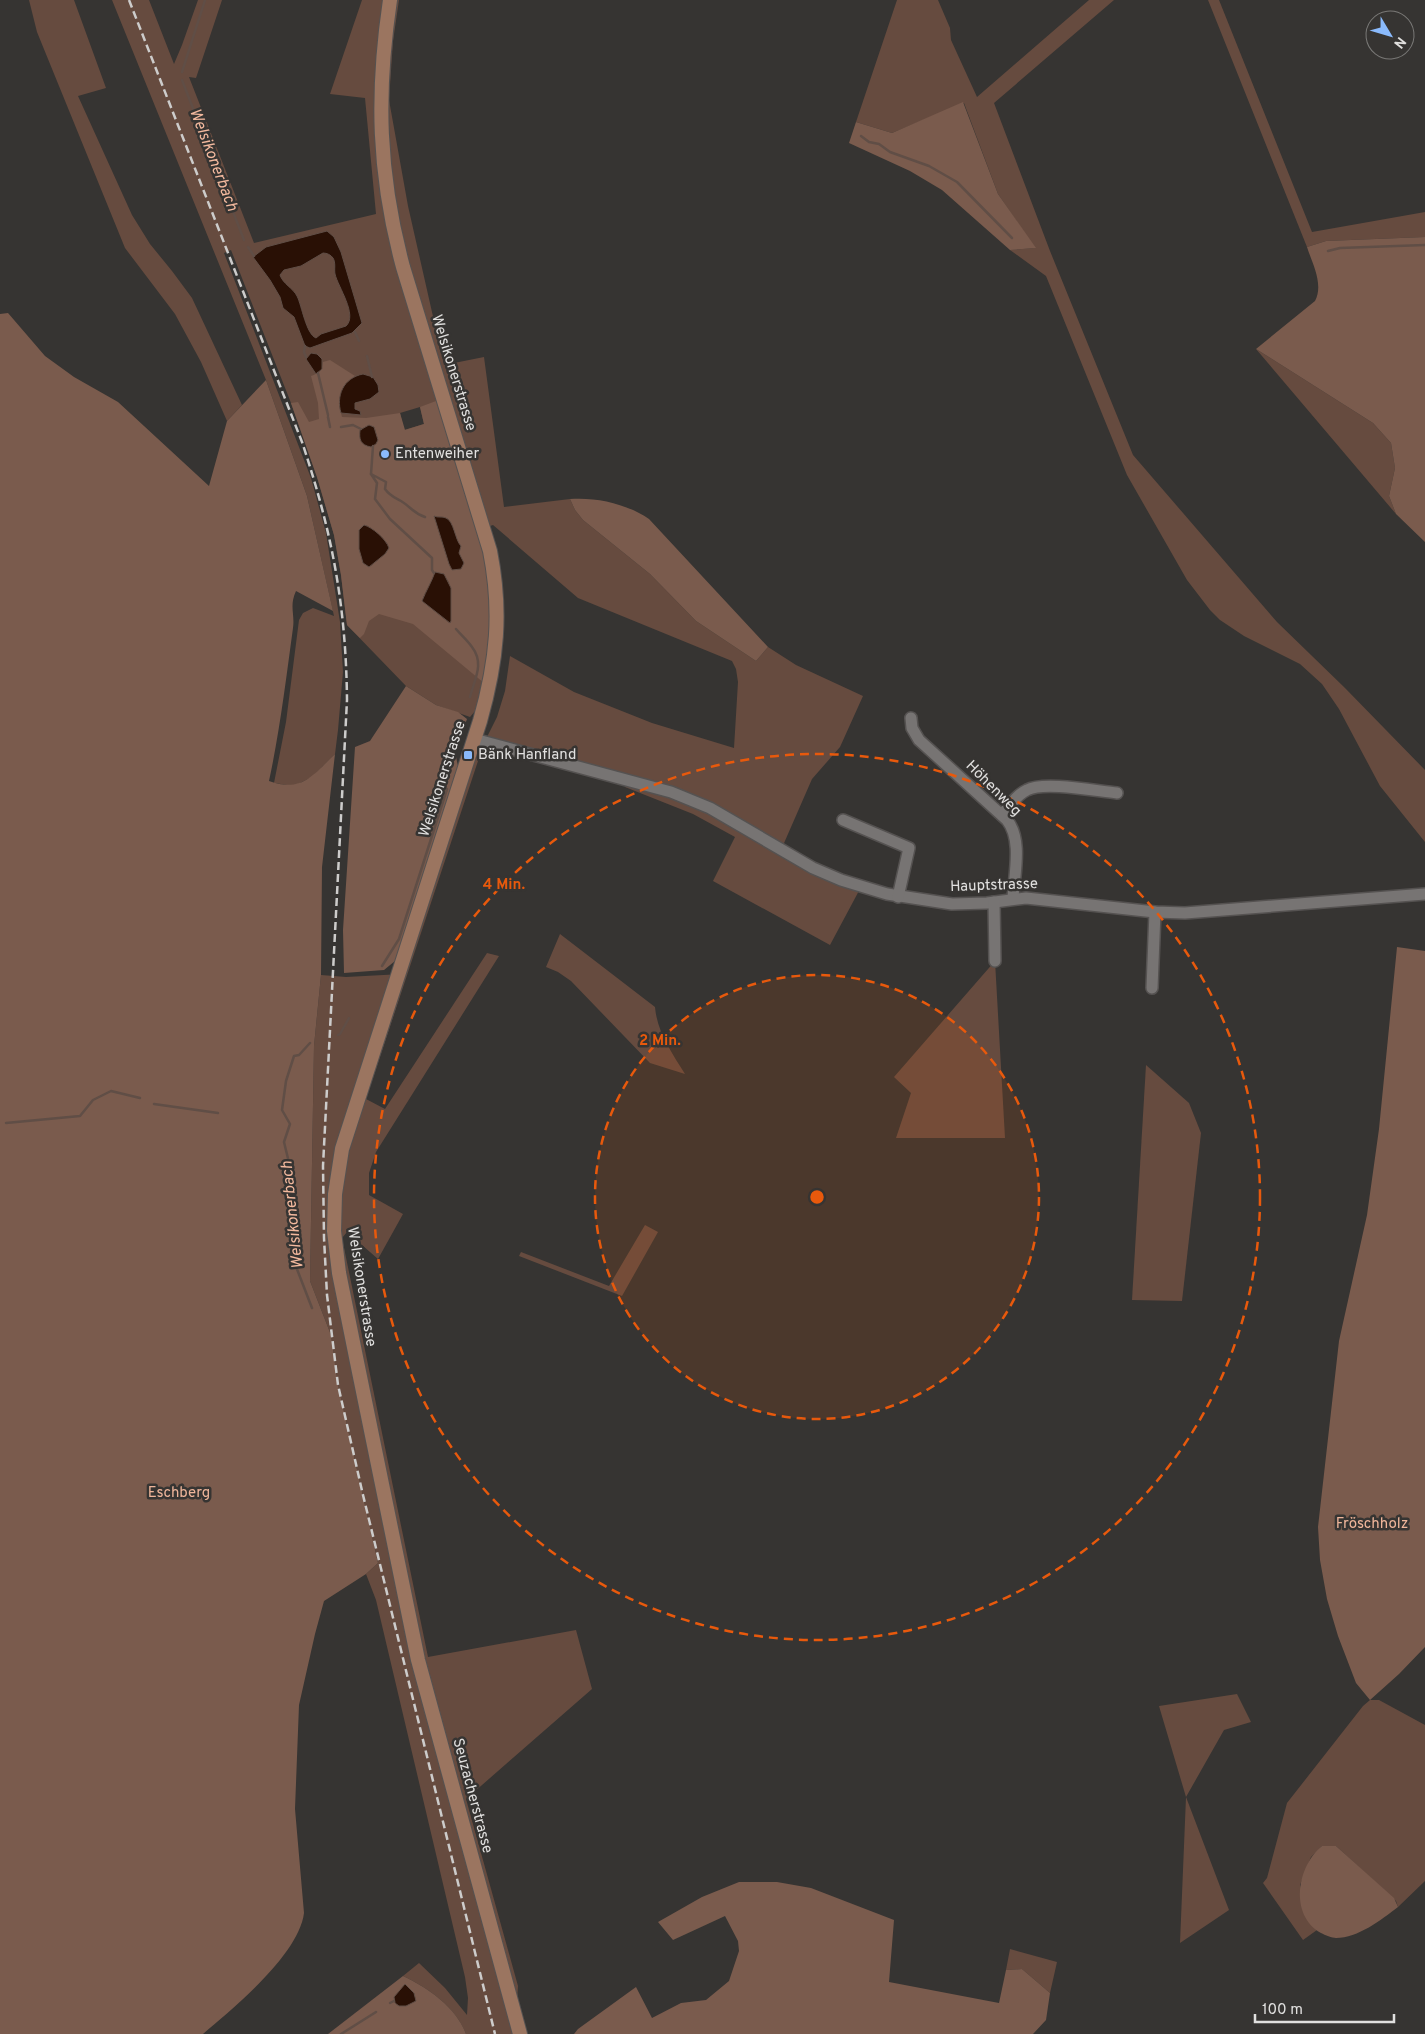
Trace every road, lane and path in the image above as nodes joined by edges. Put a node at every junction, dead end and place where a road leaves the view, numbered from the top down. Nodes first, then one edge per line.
1 (390, 0) edge
2 (911, 718) dead end
3 (474, 739) junction
4 (1117, 793) dead end
5 (1002, 816) junction
6 (843, 820) dead end
7 (1425, 894) edge
8 (898, 897) junction
9 (1013, 899) junction
10 (994, 902) junction
11 (1155, 912) junction
12 (995, 961) dead end
13 (1152, 988) dead end
14 (398, 1565) joint
15 (520, 2034) edge

1 - 3 main road, Welsikonerstrasse
2 - 5 street, Höhenweg
3 - 8 street, Hauptstrasse
3 - 14 main road, Welsikonerstrasse
4 - 5 street
5 - 9 street, Höhenweg
6 - 8 street
7 - 11 street, Hauptstrasse
8 - 10 street, Hauptstrasse
9 - 10 street, Hauptstrasse
9 - 11 street, Hauptstrasse
10 - 12 street
11 - 13 street
14 - 15 main road, Seuzacherstrasse

